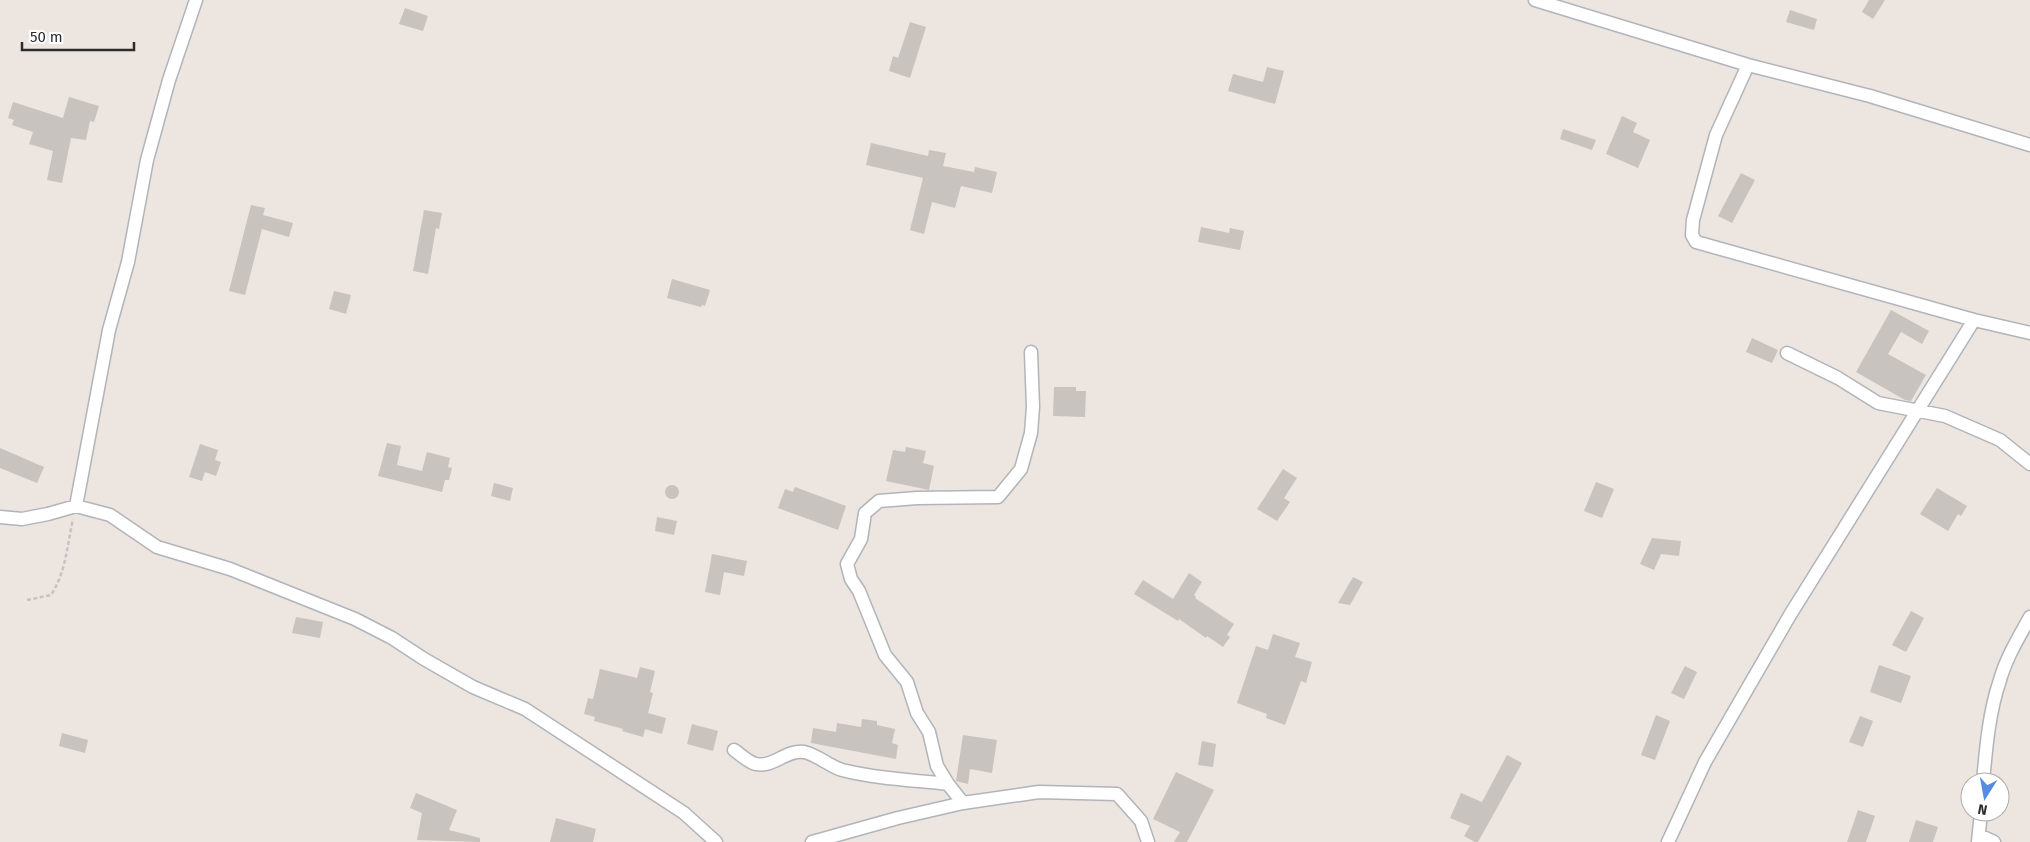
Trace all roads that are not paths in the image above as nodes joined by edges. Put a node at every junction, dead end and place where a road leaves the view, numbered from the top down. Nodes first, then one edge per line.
1 (196, 0) edge
2 (1535, 0) edge
3 (1748, 65) junction
4 (2030, 144) edge
5 (1974, 320) junction
6 (2030, 333) edge
7 (1031, 352) dead end
8 (1787, 353) dead end
9 (1917, 410) junction
10 (2030, 464) edge
11 (76, 506) junction
12 (0, 517) edge
13 (2030, 617) edge
14 (734, 750) dead end
15 (1984, 772) edge
16 (948, 784) junction
17 (963, 803) junction
18 (1980, 822) edge
19 (1979, 839) edge
20 (716, 842) edge
21 (812, 842) edge
22 (1148, 842) edge
23 (1668, 842) edge
24 (1994, 842) edge

1 - 11 street
2 - 3 street
3 - 4 street
3 - 5 street
5 - 6 street
5 - 9 street
7 - 16 street
8 - 9 street
9 - 10 street
9 - 23 street
11 - 12 street
11 - 20 street
13 - 15 street
14 - 16 street
16 - 17 street
17 - 21 street
17 - 22 street
18 - 19 street
19 - 24 street

